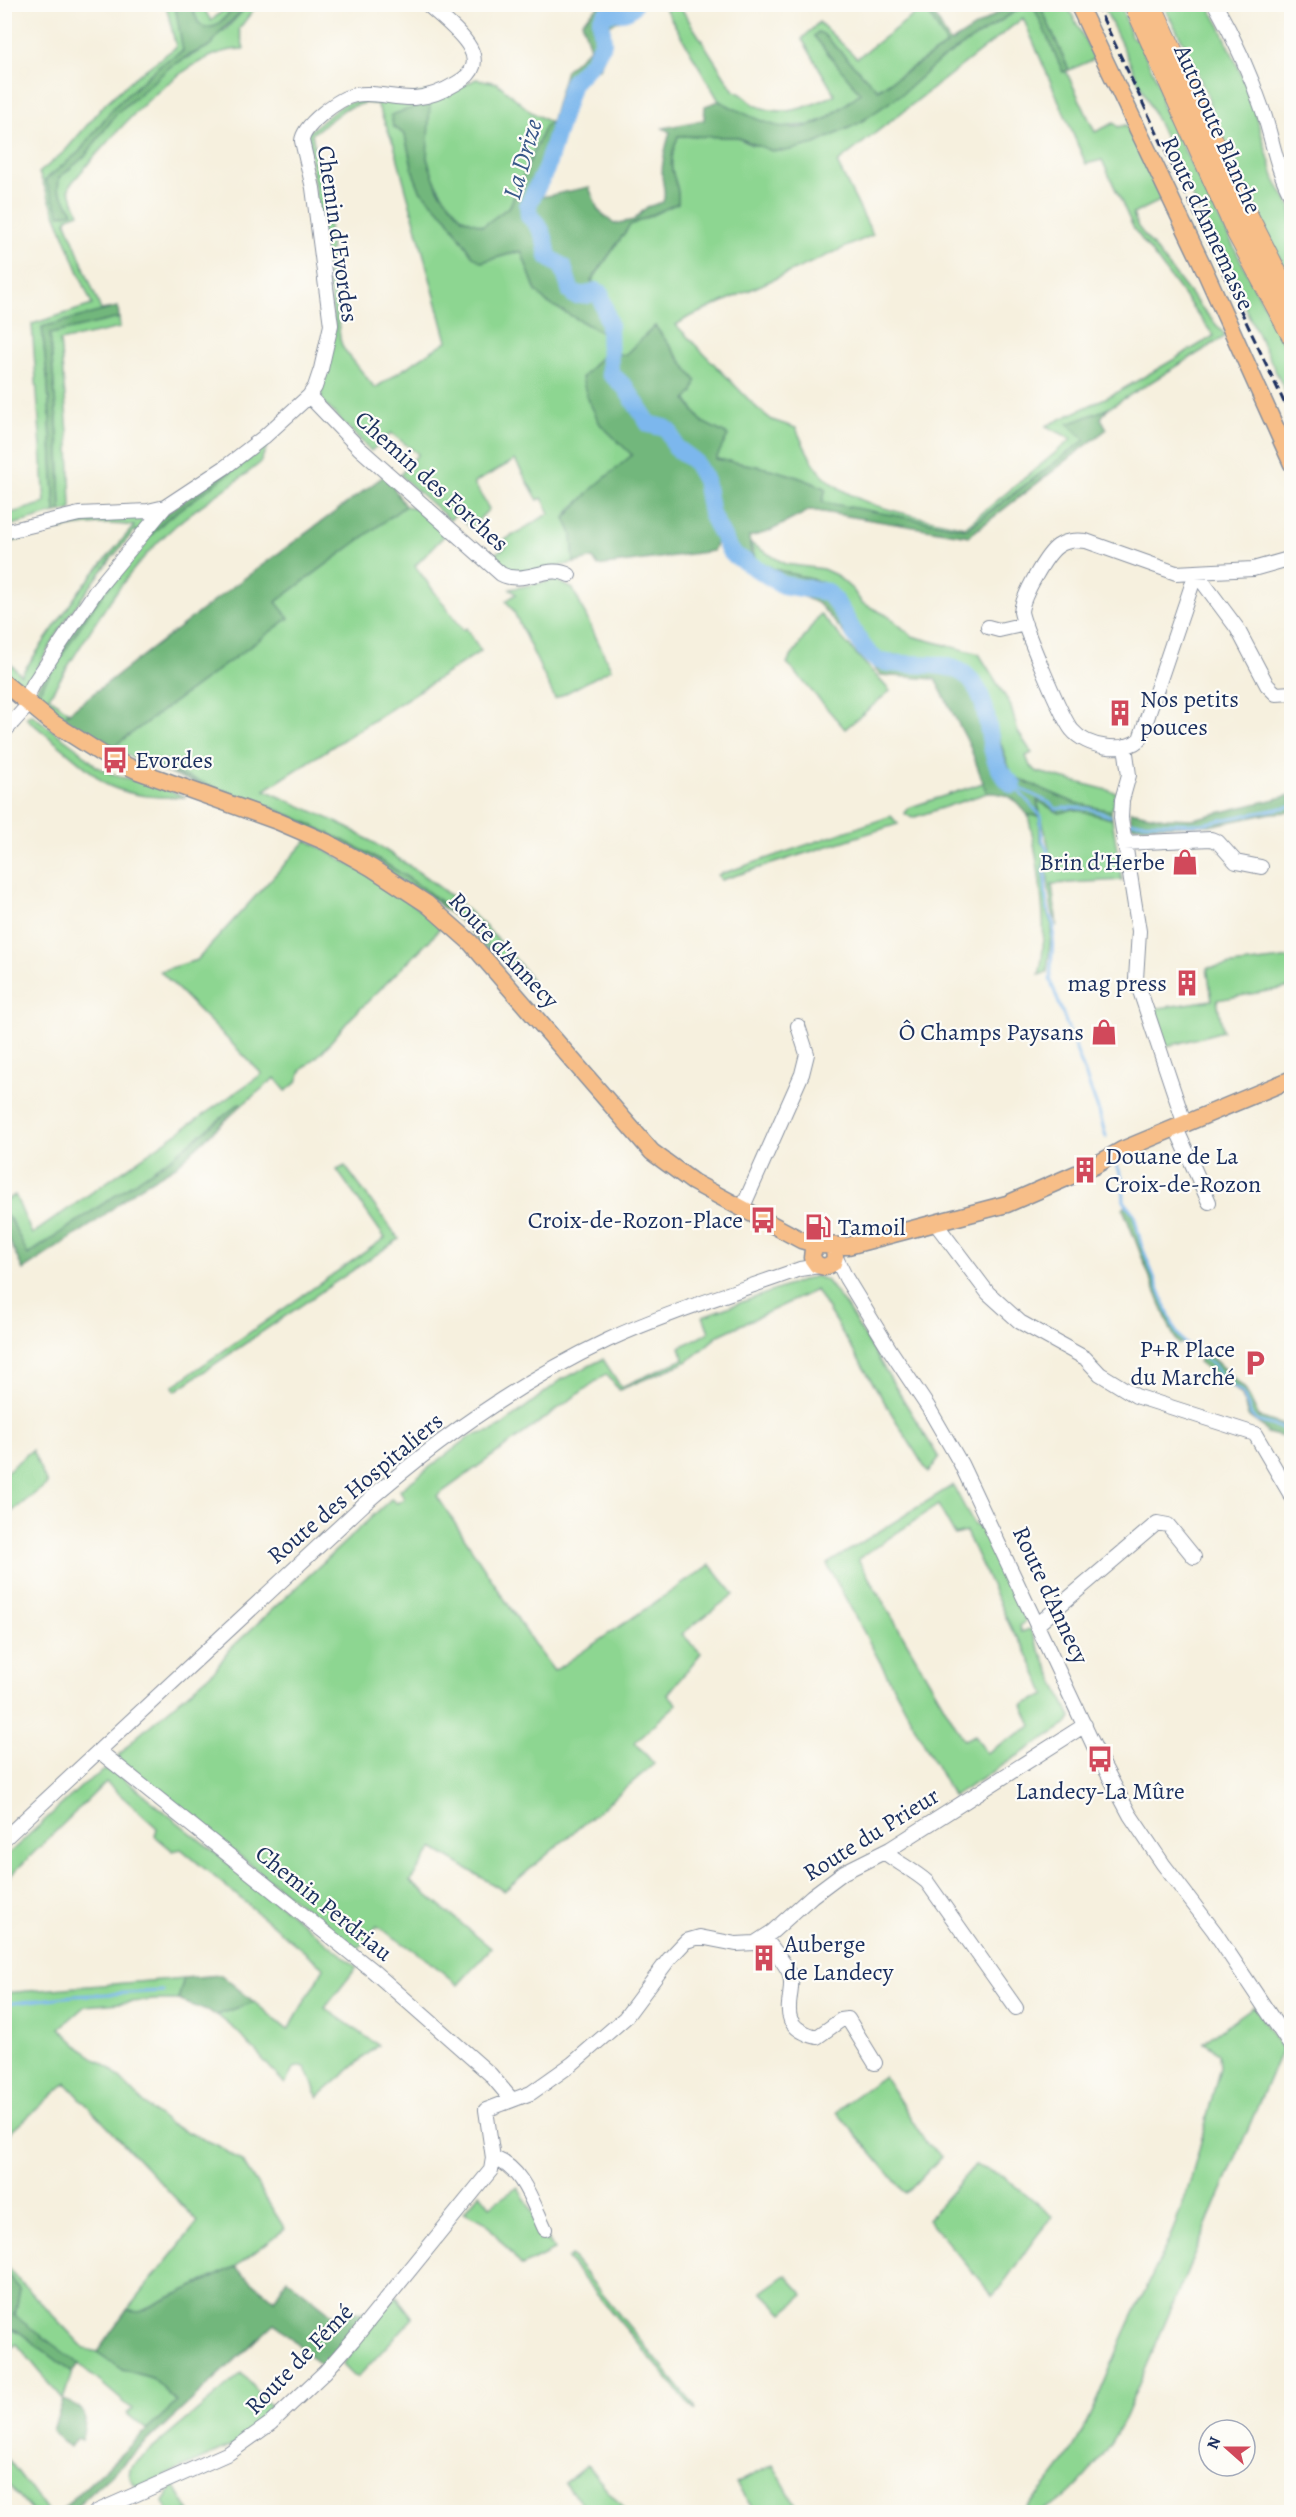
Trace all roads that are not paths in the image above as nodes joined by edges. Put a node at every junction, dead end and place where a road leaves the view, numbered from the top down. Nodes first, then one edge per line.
1 (427, 4) edge
2 (1078, 4) edge
3 (1134, 4) edge
4 (1151, 4) edge
5 (1215, 4) edge
6 (1292, 197) edge
7 (1292, 303) edge
8 (1292, 336) edge
9 (309, 396) junction
10 (1292, 464) edge
11 (165, 507) junction
12 (4, 532) edge
13 (1292, 558) edge
14 (1197, 573) junction
15 (569, 575) dead end
16 (1025, 624) junction
17 (988, 627) dead end
18 (4, 683) edge
19 (1292, 693) edge
20 (27, 702) junction
21 (4, 732) edge
22 (1125, 746) junction
23 (1124, 843) junction
24 (1261, 867) dead end
25 (798, 1026) dead end
26 (1292, 1079) edge
27 (1180, 1127) junction
28 (1209, 1202) dead end
29 (742, 1209) junction
30 (936, 1224) junction
31 (824, 1253) junction
32 (1292, 1497) edge
33 (1194, 1557) dead end
34 (1037, 1625) junction
35 (1085, 1725) junction
36 (99, 1751) junction
37 (4, 1839) edge
38 (884, 1851) junction
39 (764, 1937) junction
40 (1016, 2008) dead end
41 (1292, 2048) edge
42 (875, 2063) dead end
43 (512, 2100) junction
44 (493, 2158) junction
45 (545, 2229) dead end
46 (96, 2512) edge

1 - 9 street, Chemin d'Evordes
2 - 10 main road, Route d'Annemasse
3 - 8 highway, Autoroute Blanche
4 - 7 highway, Autoroute Blanche
5 - 6 street
9 - 11 street, Chemin d'Evordes
9 - 15 street, Chemin des Forches
11 - 12 street, Chemin d'Evordes
11 - 20 street, Chemin d'Evordes
13 - 14 street
14 - 16 street
14 - 19 street
14 - 22 street
16 - 17 street
16 - 22 street
18 - 20 main road, Route d'Annecy
20 - 21 street, Chemin d'Evordes
20 - 29 main road, Route d'Annecy
22 - 23 street
23 - 24 street
23 - 27 street
25 - 29 street
26 - 27 main road
27 - 28 street
27 - 30 main road
29 - 31 main road, Route d'Annecy
30 - 31 main road
30 - 32 street
31 - 34 street, Route d'Annecy
31 - 36 street, Route des Hospitaliers
33 - 34 street
34 - 35 street, Route d'Annecy
35 - 38 street, Route du Prieur
35 - 41 street, Route d'Annecy
36 - 37 street, Route des Hospitaliers
36 - 43 street, Chemin Perdriau
38 - 39 street, Route du Prieur
38 - 40 street
39 - 42 street
39 - 43 street, Route du Prieur
43 - 44 street, Route du Prieur
44 - 45 street
44 - 46 street, Route de Fémé

